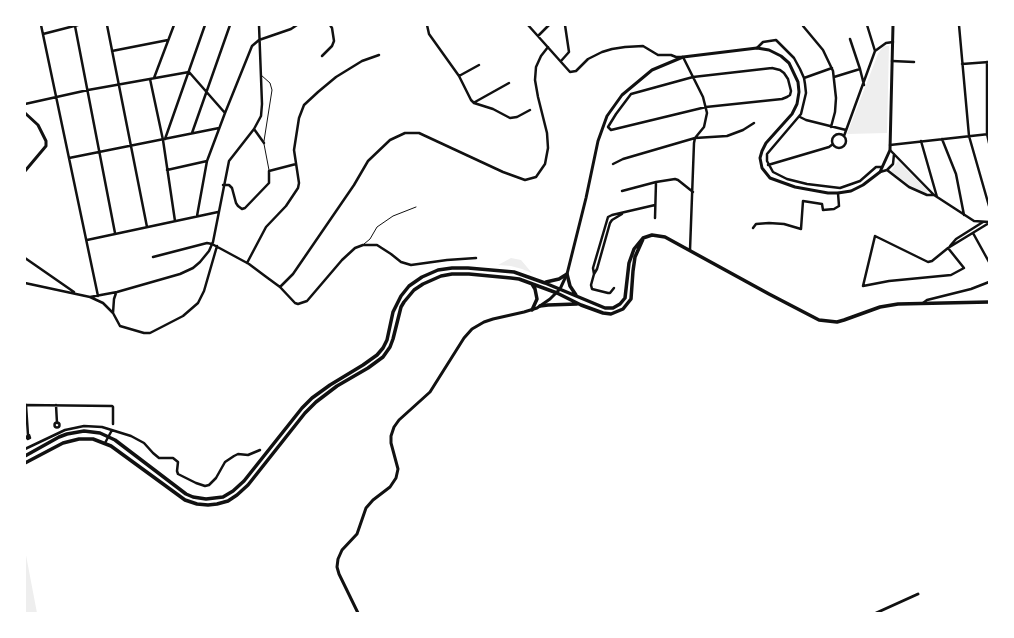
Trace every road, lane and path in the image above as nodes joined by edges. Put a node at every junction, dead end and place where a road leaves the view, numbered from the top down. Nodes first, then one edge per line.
1 (41, 25) edge
2 (63, 25) edge
3 (78, 25) edge
4 (107, 25) edge
5 (174, 25) edge
6 (205, 25) edge
7 (230, 25) edge
8 (259, 25) edge
9 (291, 25) edge
10 (297, 25) edge
11 (330, 25) edge
12 (427, 25) edge
13 (528, 25) edge
14 (549, 25) edge
15 (565, 25) edge
16 (867, 25) edge
17 (893, 25) edge
18 (959, 25) edge
19 (74, 26) edge
20 (803, 26) dead end
21 (64, 29) junction
22 (291, 29) junction
23 (43, 34) junction
24 (538, 36) junction
25 (850, 39) dead end
26 (168, 40) junction
27 (259, 40) junction
28 (893, 42) junction
29 (548, 47) junction
30 (757, 48) junction
31 (112, 51) junction
32 (876, 51) junction
33 (379, 55) dead end
34 (322, 56) dead end
35 (683, 57) junction
36 (561, 61) junction
37 (892, 61) junction
38 (914, 62) dead end
39 (988, 62) edge
40 (962, 64) junction
41 (479, 65) dead end
42 (832, 68) junction
43 (860, 69) junction
44 (189, 72) junction
45 (261, 75) junction
46 (459, 76) junction
47 (693, 76) junction
48 (834, 77) junction
49 (154, 78) junction
50 (804, 78) junction
51 (150, 79) junction
52 (509, 83) dead end
53 (119, 84) junction
54 (864, 85) junction
55 (88, 90) junction
56 (206, 92) junction
57 (56, 97) junction
58 (474, 103) junction
59 (25, 104) edge
60 (706, 107) junction
61 (530, 110) dead end
62 (25, 113) edge
63 (225, 114) junction
64 (800, 117) junction
65 (754, 123) dead end
66 (831, 127) junction
67 (219, 128) junction
68 (254, 129) junction
69 (846, 130) junction
70 (192, 133) junction
71 (988, 134) edge
72 (844, 136) junction
73 (969, 136) junction
74 (695, 138) junction
75 (164, 139) junction
76 (942, 139) junction
77 (921, 141) junction
78 (264, 143) junction
79 (833, 144) junction
80 (890, 144) junction
81 (989, 144) edge
82 (131, 146) junction
83 (890, 150) junction
84 (100, 152) junction
85 (894, 154) junction
86 (69, 158) junction
87 (208, 162) junction
88 (296, 164) junction
89 (613, 164) dead end
90 (768, 165) junction
91 (882, 167) junction
92 (168, 170) junction
93 (269, 170) junction
94 (887, 170) junction
95 (25, 171) edge
96 (880, 172) junction
97 (656, 182) junction
98 (223, 185) junction
99 (622, 192) dead end
100 (693, 192) junction
101 (838, 193) junction
102 (934, 195) junction
103 (938, 198) junction
104 (655, 205) junction
105 (989, 206) edge
106 (416, 207) dead end
107 (218, 212) junction
108 (197, 216) junction
109 (964, 216) junction
110 (655, 218) dead end
111 (175, 221) junction
112 (983, 221) junction
113 (989, 222) edge
114 (147, 227) junction
115 (753, 228) dead end
116 (973, 233) junction
117 (115, 234) junction
118 (643, 238) junction
119 (87, 240) junction
120 (212, 244) junction
121 (363, 245) junction
122 (217, 246) junction
123 (948, 248) junction
124 (690, 250) junction
125 (153, 257) dead end
126 (25, 258) edge
127 (476, 258) dead end
128 (989, 262) edge
129 (247, 263) junction
130 (567, 274) junction
131 (545, 282) junction
132 (989, 282) edge
133 (25, 283) edge
134 (531, 283) junction
135 (280, 287) junction
136 (614, 288) dead end
137 (560, 289) junction
138 (117, 292) junction
139 (557, 293) junction
140 (76, 294) junction
141 (98, 296) junction
142 (577, 296) junction
143 (90, 297) junction
144 (989, 302) edge
145 (923, 303) junction
146 (581, 305) junction
147 (540, 306) junction
148 (532, 310) junction
149 (113, 313) junction
150 (26, 405) edge
151 (56, 405) junction
152 (57, 422) dead end
153 (113, 424) dead end
154 (112, 430) junction
155 (28, 435) dead end
156 (108, 437) junction
157 (105, 443) junction
158 (25, 449) edge
159 (260, 450) dead end
160 (25, 456) edge
161 (25, 463) edge
162 (918, 594) dead end
163 (358, 613) edge
164 (876, 613) edge

1 - 23 street
2 - 21 street
3 - 19 street
4 - 31 street
5 - 26 street
6 - 44 street
7 - 56 street
8 - 27 street
9 - 22 street
10 - 22 street
11 - 34 street
12 - 46 street
13 - 24 street
14 - 24 street
15 - 36 street
16 - 32 street
17 - 28 street
18 - 40 street
19 - 21 street
19 - 55 street
20 - 42 street
21 - 23 street
22 - 27 street
23 - 57 street
24 - 29 street
25 - 43 street
26 - 31 street
26 - 49 street
27 - 45 street
27 - 63 street
28 - 32 street
28 - 37 street
29 - 36 street
29 - 135 street
30 - 35 street
30 - 50 street
30 - 101 street
31 - 53 street
32 - 54 street
33 - 88 street
35 - 36 street
35 - 47 street
35 - 130 street
37 - 38 street
37 - 80 street
39 - 40 street
39 - 71 street
40 - 73 street
41 - 46 street
42 - 48 street
42 - 50 street
43 - 48 street
43 - 54 street
44 - 49 street
44 - 56 street
44 - 75 street
45 - 68 street
45 - 78 lane
46 - 58 street
47 - 60 street
47 - 60 street
47 - 60 street
48 - 66 street
49 - 51 street
50 - 64 street
51 - 53 street
51 - 75 street
52 - 58 street
53 - 55 street
53 - 82 street
54 - 69 street
55 - 57 street
55 - 84 street
56 - 63 street
56 - 70 street
57 - 59 street
57 - 86 street
58 - 61 street
60 - 74 street
62 - 95 street
63 - 67 street
64 - 66 street
64 - 90 street
65 - 74 street
66 - 69 street
67 - 70 street
67 - 87 street
68 - 78 street
68 - 98 street
69 - 72 street
70 - 75 street
71 - 73 street
71 - 81 street
72 - 79 street
72 - 79 street
73 - 76 street
73 - 105 street
74 - 89 street
74 - 100 street
75 - 82 street
75 - 92 street
76 - 77 street
76 - 109 street
77 - 80 street
77 - 103 street
78 - 93 lane
79 - 90 street
80 - 83 street
82 - 84 street
82 - 114 street
83 - 85 street
83 - 91 street
84 - 86 street
84 - 117 street
85 - 94 street
85 - 102 street
86 - 119 street
87 - 92 street
87 - 108 street
88 - 93 street
88 - 129 street
90 - 91 street
91 - 96 street
92 - 111 street
93 - 98 street
94 - 96 street
94 - 102 street
96 - 101 street
97 - 99 street
97 - 100 street
97 - 104 street
98 - 107 street
100 - 124 street
101 - 115 street
102 - 103 street
103 - 109 street
104 - 110 street
104 - 136 street
106 - 121 lane
107 - 108 street
107 - 120 street
108 - 111 street
109 - 112 street
111 - 114 street
112 - 113 street
112 - 123 street
113 - 116 street
114 - 117 street
116 - 123 street
116 - 128 street
117 - 119 street
118 - 124 main road
118 - 142 main road
118 - 146 main road
119 - 141 street
120 - 122 street
120 - 125 street
120 - 138 street
121 - 127 street
121 - 135 street
122 - 129 street
122 - 149 street
123 - 123 street
124 - 145 main road
126 - 140 street
129 - 135 street
130 - 131 main road
130 - 137 street
130 - 142 main road
131 - 137 main road
131 - 156 main road
132 - 145 street
133 - 140 street
134 - 139 main road
134 - 148 main road
134 - 157 main road
137 - 139 street
137 - 142 main road
138 - 141 street
138 - 149 street
139 - 146 main road
139 - 147 street
140 - 143 street
141 - 143 street
143 - 149 street
144 - 145 main road
146 - 147 main road
147 - 148 street
148 - 163 street
150 - 151 street
150 - 155 street
151 - 152 street
151 - 153 street
154 - 156 street
154 - 158 street
154 - 159 street
156 - 157 street
156 - 160 main road
157 - 161 main road
162 - 164 street

